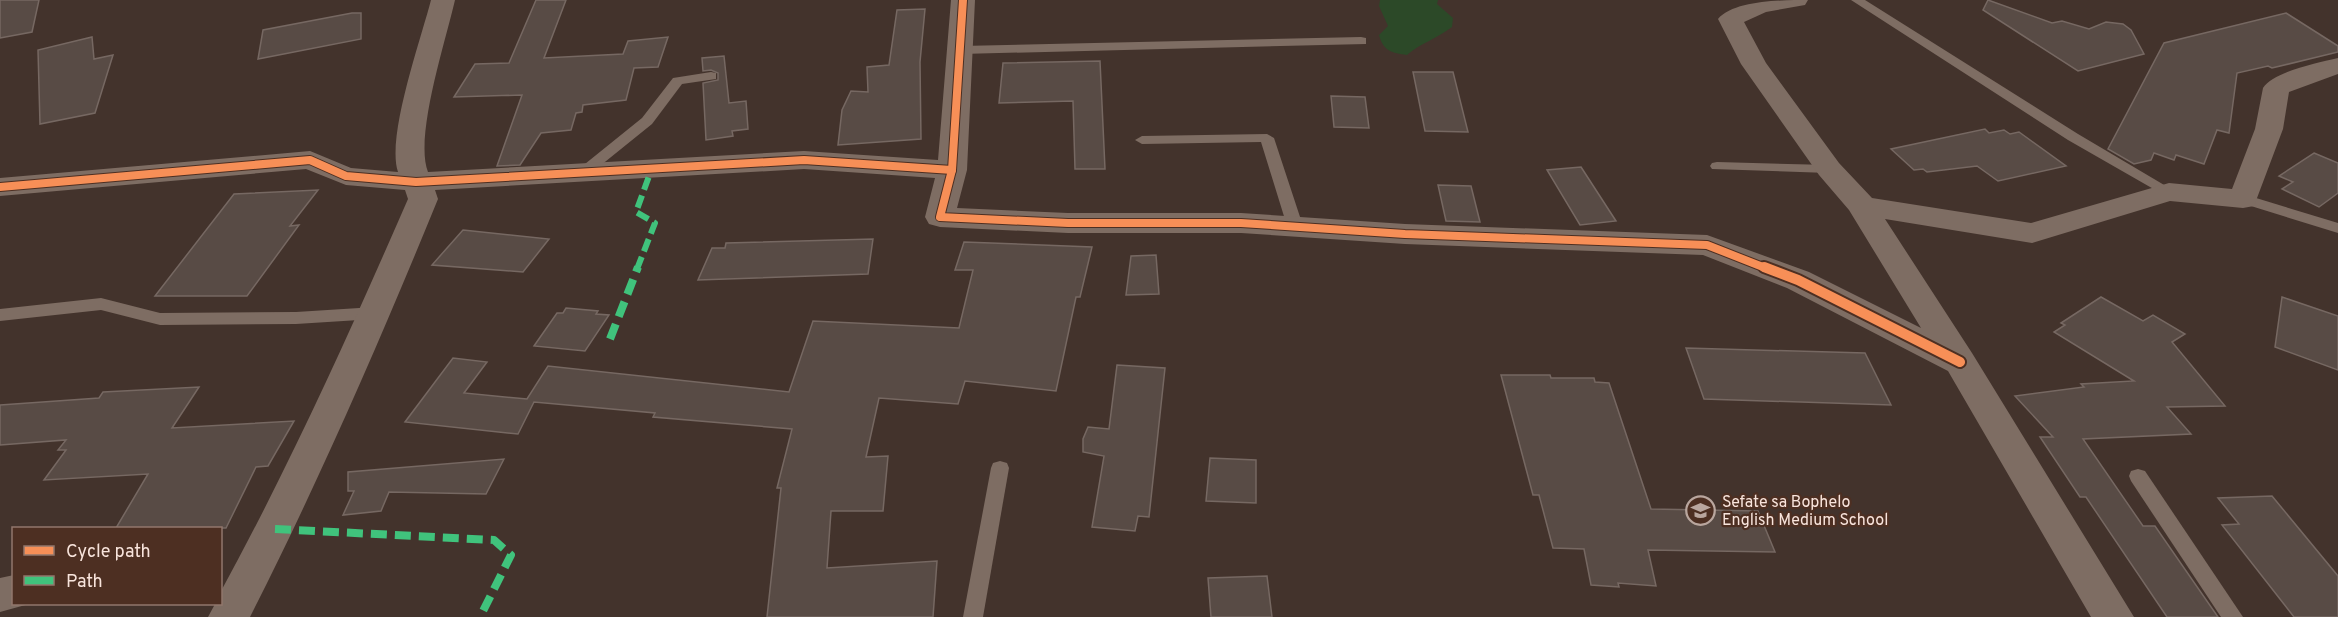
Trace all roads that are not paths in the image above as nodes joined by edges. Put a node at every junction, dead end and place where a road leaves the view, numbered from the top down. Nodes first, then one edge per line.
1 (443, 0) edge
2 (963, 0) edge
3 (1796, 0) edge
4 (1857, 0) edge
5 (1361, 41) dead end
6 (961, 50) junction
7 (2338, 66) edge
8 (711, 76) dead end
9 (1142, 140) dead end
10 (1717, 166) dead end
11 (952, 170) junction
12 (1829, 170) junction
13 (585, 171) junction
14 (416, 182) junction
15 (0, 187) edge
16 (2169, 192) junction
17 (2243, 199) junction
18 (1862, 206) junction
19 (1295, 226) junction
20 (2338, 228) edge
21 (375, 313) junction
22 (0, 315) edge
23 (1960, 362) junction
24 (1000, 468) dead end
25 (2138, 476) dead end
26 (234, 580) edge
27 (229, 617) edge
28 (973, 617) edge
29 (2113, 617) edge
30 (2234, 617) edge

1 - 14 street
2 - 6 street
3 - 12 street
4 - 16 lane
5 - 6 lane
6 - 11 street
7 - 17 street
8 - 13 lane
9 - 19 lane
10 - 12 lane
11 - 13 street
11 - 19 street
12 - 18 street
13 - 14 street
14 - 15 street
14 - 21 street
16 - 17 street
16 - 18 street
17 - 20 lane
18 - 23 street
19 - 23 street
21 - 22 lane
21 - 26 street
23 - 29 street
24 - 28 lane
25 - 30 lane
26 - 27 street

